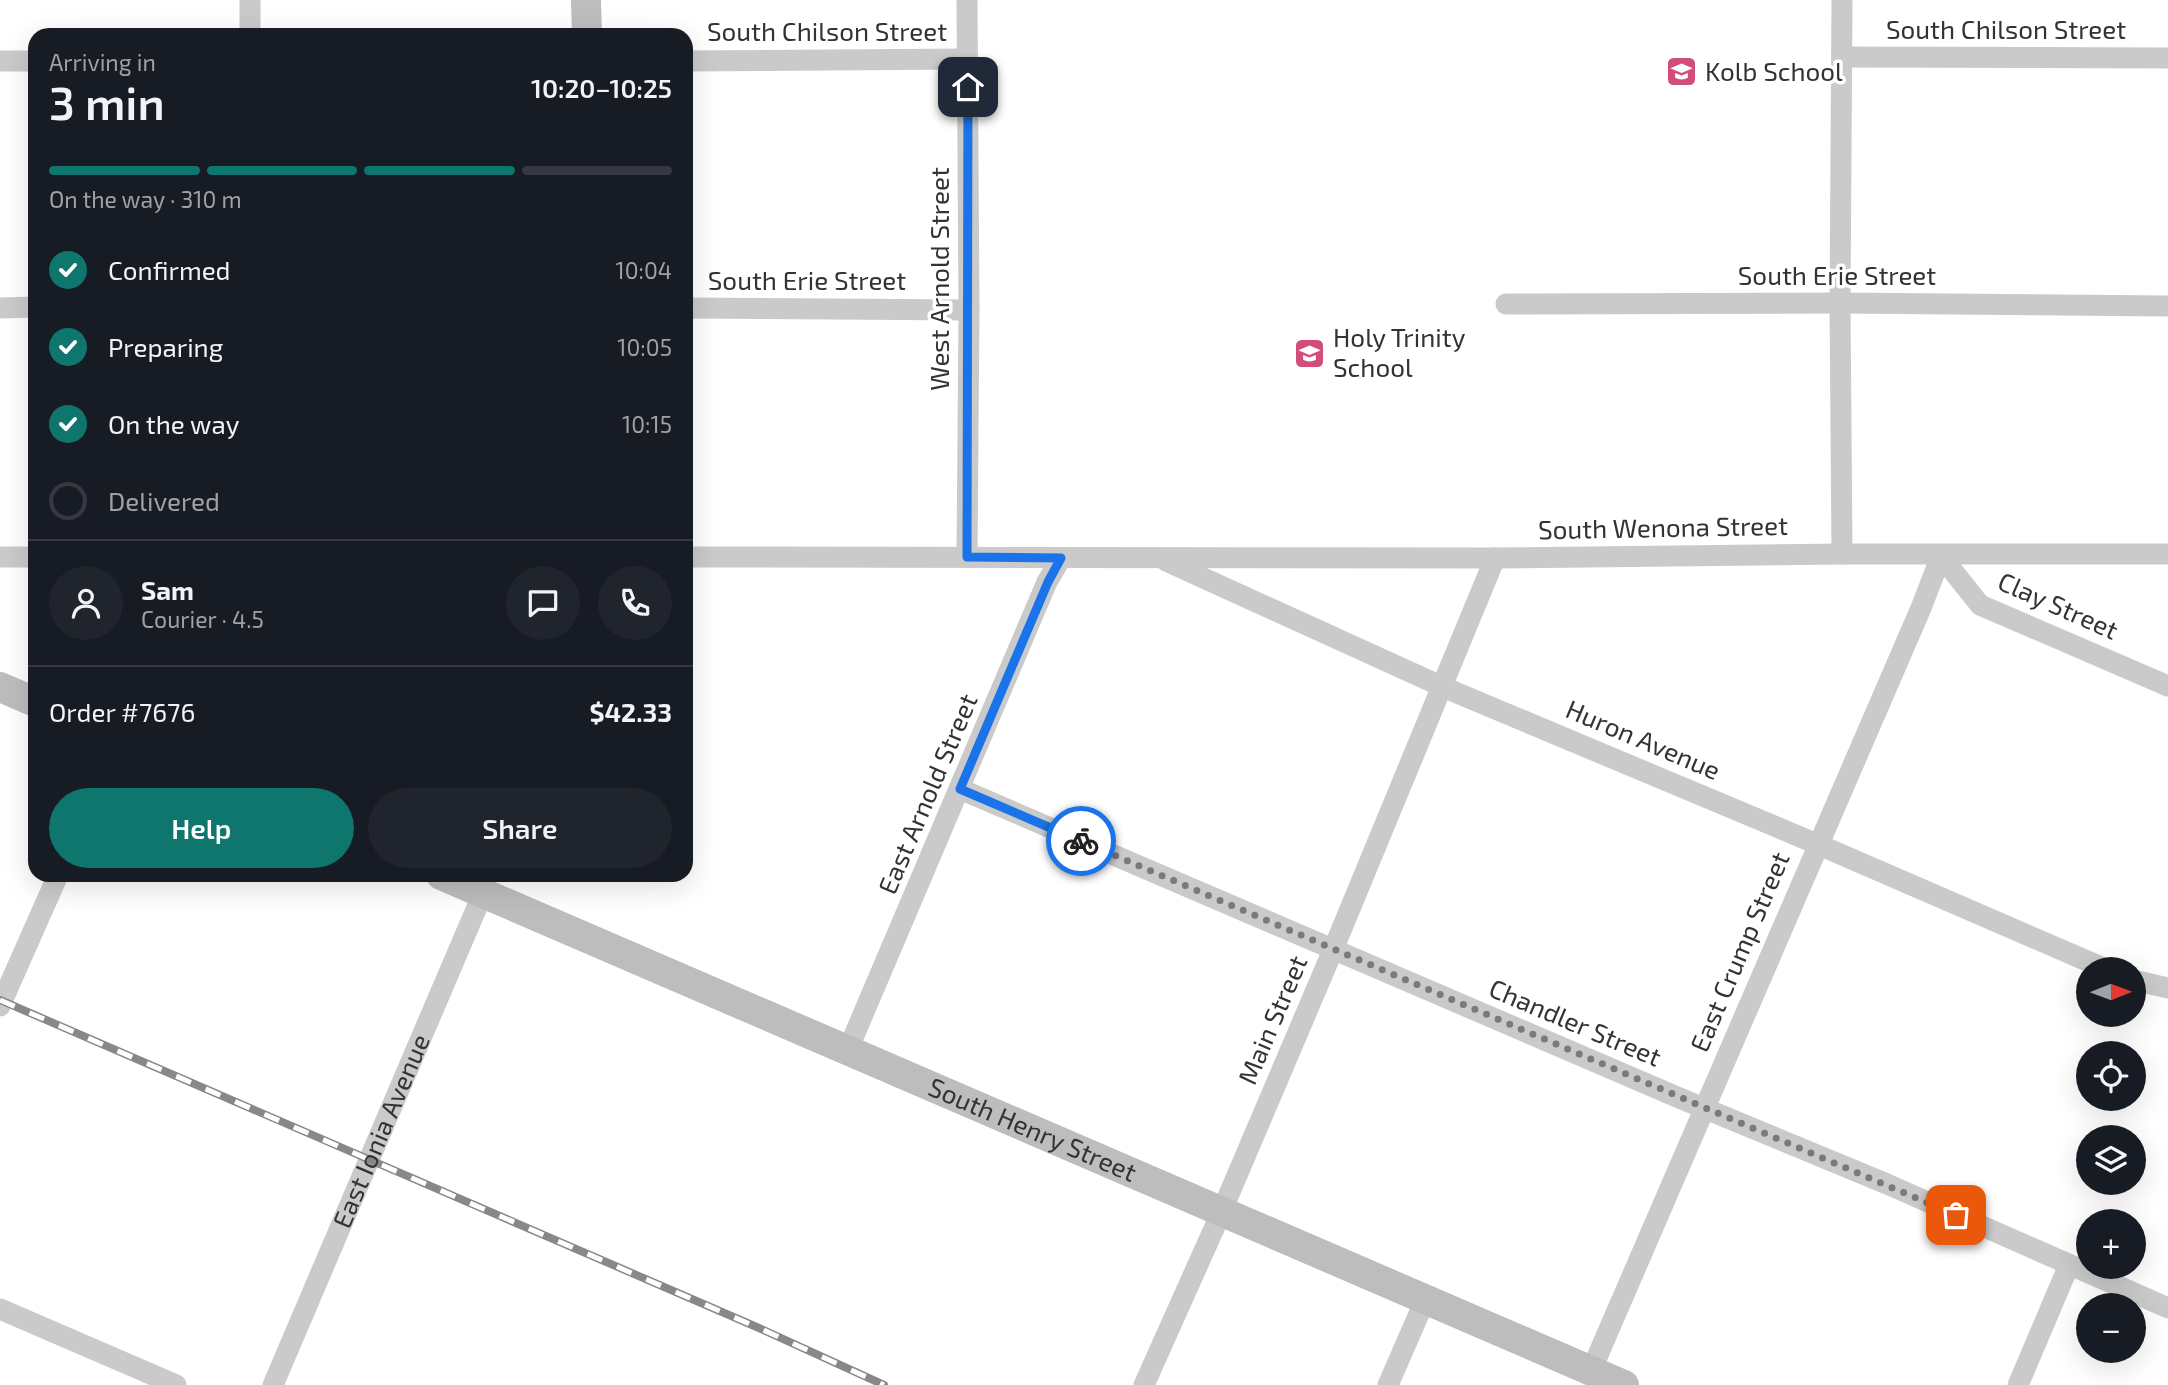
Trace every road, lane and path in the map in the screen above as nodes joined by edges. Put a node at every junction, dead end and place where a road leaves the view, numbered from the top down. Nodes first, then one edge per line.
1 (250, 0) edge
2 (586, 0) edge
3 (967, 0) edge
4 (1842, 0) edge
5 (250, 28) edge
6 (587, 28) edge
7 (1843, 57) junction
8 (2168, 58) edge
9 (967, 59) junction
10 (0, 61) edge
11 (28, 61) edge
12 (693, 61) edge
13 (1840, 303) junction
14 (1506, 304) dead end
15 (2168, 306) edge
16 (0, 307) edge
17 (28, 307) edge
18 (693, 308) edge
19 (969, 310) junction
20 (1842, 554) junction
21 (2168, 554) edge
22 (693, 556) edge
23 (1941, 556) junction
24 (28, 557) edge
25 (967, 557) junction
26 (1158, 557) junction
27 (0, 558) edge
28 (1061, 558) junction
29 (1494, 558) junction
30 (2168, 686) edge
31 (0, 687) edge
32 (1443, 687) junction
33 (28, 699) edge
34 (960, 789) junction
35 (1817, 844) junction
36 (55, 882) edge
37 (487, 884) edge
38 (1334, 950) junction
39 (2078, 957) edge
40 (2146, 984) edge
41 (2168, 988) edge
42 (0, 1006) edge
43 (847, 1052) junction
44 (1703, 1108) junction
45 (1221, 1213) junction
46 (2069, 1265) junction
47 (1425, 1300) junction
48 (2168, 1308) edge
49 (0, 1309) edge
50 (1591, 1371) junction
51 (176, 1385) edge
52 (273, 1385) edge
53 (1144, 1385) edge
54 (1388, 1385) edge
55 (1624, 1385) edge
56 (2018, 1385) edge

1 - 5 street
2 - 6 street
3 - 9 street, West Arnold Street
4 - 7 street
7 - 8 street, South Chilson Street
7 - 13 street
9 - 12 street, South Chilson Street
9 - 19 street, West Arnold Street
10 - 11 street
13 - 14 street, South Erie Street
13 - 15 street, South Erie Street
13 - 20 street
16 - 17 street
18 - 19 street, South Erie Street
19 - 25 street, West Arnold Street
20 - 23 street, South Wenona Street
20 - 29 street, South Wenona Street
21 - 23 street, South Wenona Street
22 - 25 street
23 - 30 street, Clay Street
23 - 35 street, East Crump Street
24 - 27 street
25 - 28 street
26 - 28 street, South Wenona Street
26 - 29 street, South Wenona Street
26 - 32 street, Huron Avenue
28 - 34 street, East Arnold Street
29 - 32 street, Main Street
31 - 33 street
32 - 35 street, Huron Avenue
32 - 38 street, Main Street
34 - 38 street, Chandler Street
34 - 43 street, East Arnold Street
35 - 39 street, Huron Avenue
35 - 44 street, East Crump Street
36 - 42 street
37 - 43 street, South Henry Street
37 - 52 street, East Ionia Avenue
38 - 44 street, Chandler Street
38 - 45 street, Main Street
40 - 41 street
43 - 45 street, South Henry Street
44 - 46 street, Chandler Street
44 - 50 street, East Crump Street
45 - 47 street, South Henry Street
45 - 53 street, Main Street
46 - 48 street, Chandler Street
46 - 56 street
47 - 50 street, South Henry Street
47 - 54 street
49 - 51 street
50 - 55 street, South Henry Street

